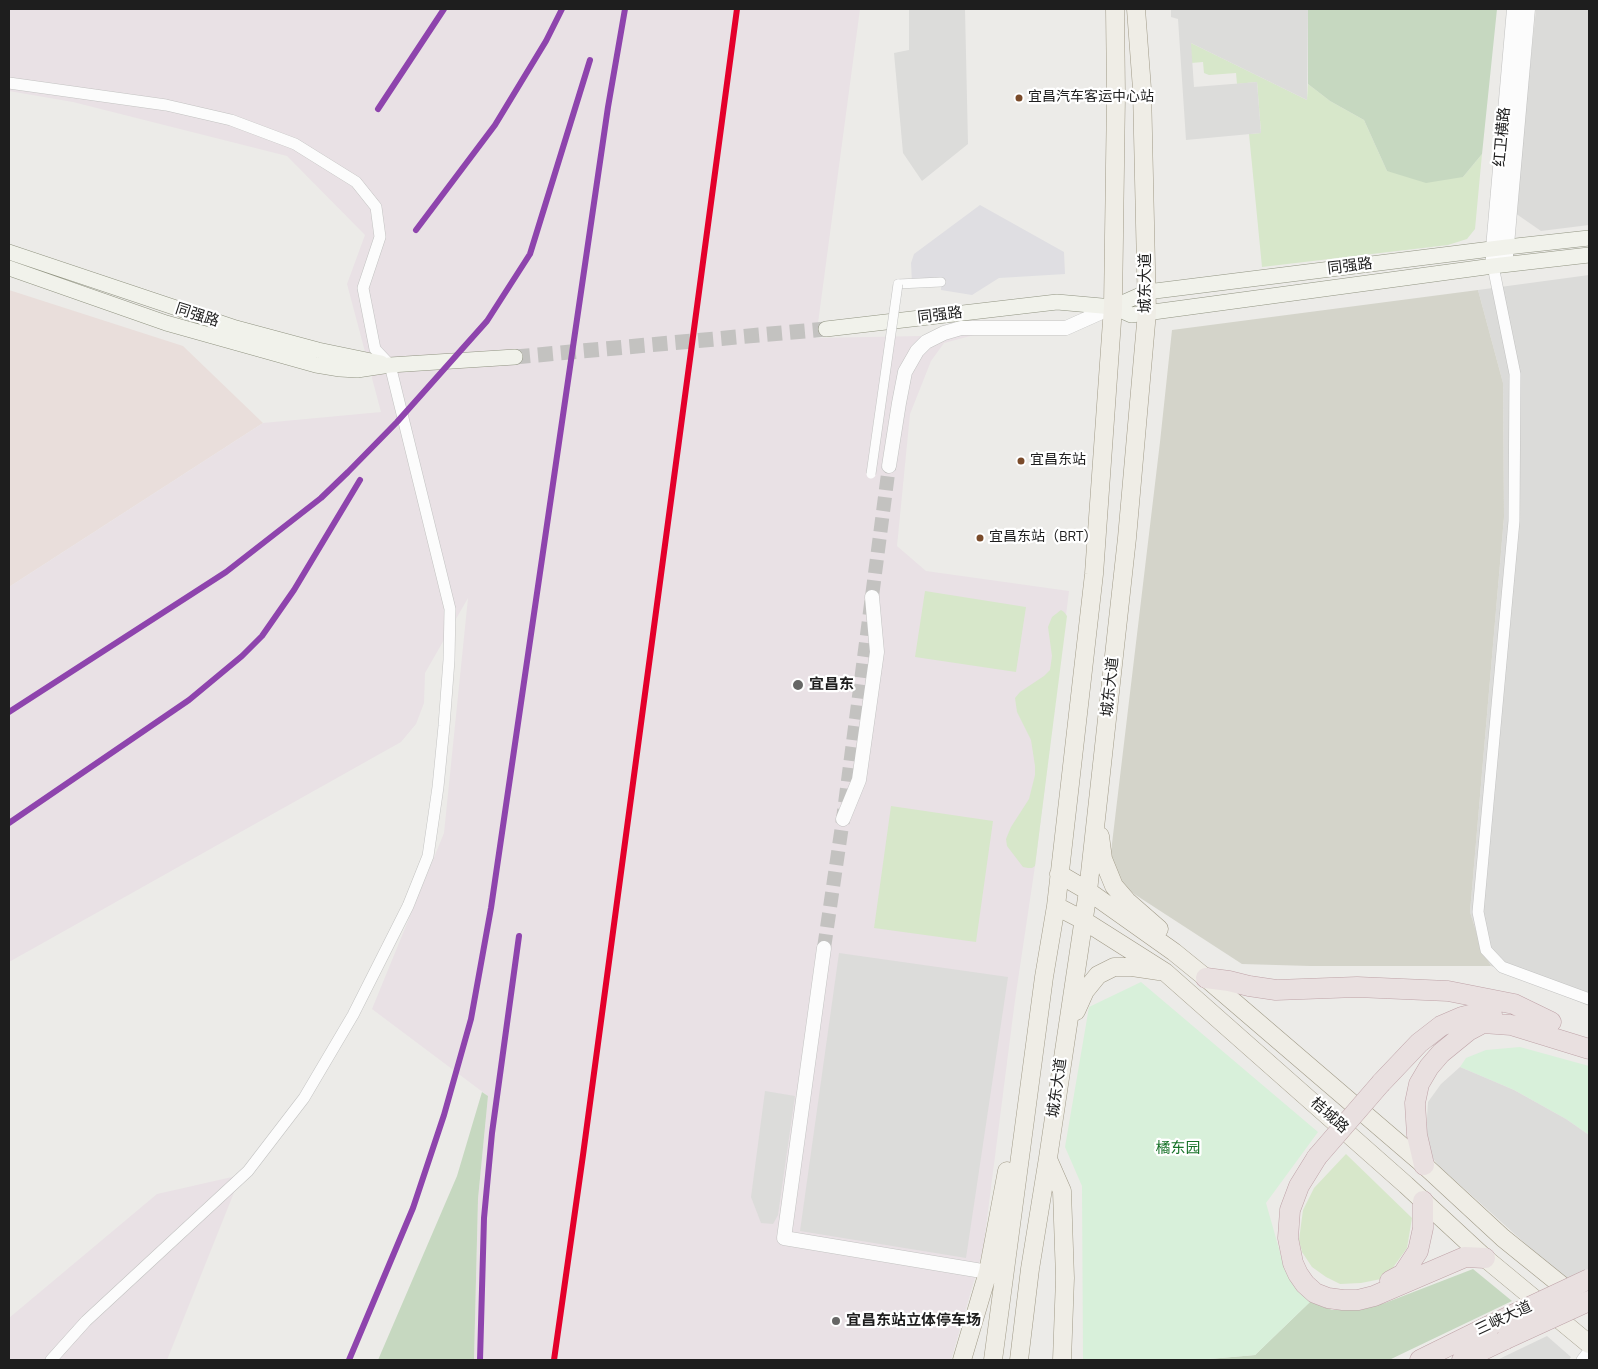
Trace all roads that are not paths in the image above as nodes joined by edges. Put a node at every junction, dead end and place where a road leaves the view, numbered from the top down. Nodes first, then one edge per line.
1 (1103, 9) edge
2 (1115, 9) edge
3 (1136, 9) edge
4 (1146, 9) edge
5 (1514, 9) edge
6 (1528, 9) edge
7 (9, 83) edge
8 (1142, 89) junction
9 (1116, 95) junction
10 (1589, 238) edge
11 (1500, 248) junction
12 (9, 252) edge
13 (1589, 255) edge
14 (1500, 265) junction
15 (9, 268) edge
16 (941, 282) dead end
17 (1147, 292) junction
18 (1113, 307) junction
19 (1147, 312) junction
20 (826, 329) tunnel mouth
21 (515, 357) tunnel mouth
22 (390, 365) junction
23 (890, 466) tunnel mouth
24 (871, 474) dead end
25 (872, 596) dead end
26 (1096, 816) junction
27 (843, 819) dead end
28 (1059, 874) junction
29 (1088, 891) junction
30 (1056, 906) junction
31 (1083, 920) junction
32 (824, 948) tunnel mouth
33 (1165, 972) junction
34 (1044, 977) junction
35 (1206, 978) junction
36 (1589, 1000) edge
37 (1551, 1022) junction
38 (1483, 1023) junction
39 (1066, 1032) junction
40 (1589, 1035) edge
41 (1589, 1049) edge
42 (1384, 1085) junction
43 (1048, 1158) junction
44 (1320, 1158) junction
45 (1424, 1165) junction
46 (1423, 1201) junction
47 (1485, 1258) junction
48 (988, 1272) junction
49 (1589, 1279) edge
50 (1589, 1301) edge
51 (1589, 1309) edge
52 (1500, 1331) junction
53 (1589, 1344) edge
54 (1589, 1351) edge
55 (51, 1360) edge
56 (962, 1360) edge
57 (993, 1360) edge
58 (1019, 1360) edge
59 (1062, 1360) edge
60 (1420, 1360) edge
61 (1462, 1360) edge
62 (1582, 1360) edge

1 - 9 main road
2 - 9 main road, 城东大道
3 - 8 main road, 城东大道
4 - 8 main road
5 - 11 street, 红卫横路
6 - 11 street, 红卫横路
7 - 22 street
8 - 17 main road, 城东大道
9 - 18 main road, 城东大道
10 - 11 main road, 同强路
11 - 14 street, 红卫横路
11 - 17 main road, 同强路
12 - 22 main road, 同强路
13 - 14 main road, 同强路
14 - 19 main road, 同强路
14 - 36 street
15 - 22 main road, 同强路
16 - 24 street, bridge
17 - 18 main road, 同强路
17 - 19 main road, 城东大道
18 - 19 main road, 同强路
18 - 20 main road, 同强路
18 - 23 street
18 - 28 main road, 城东大道
19 - 26 main road, 城东大道
21 - 22 main road, 同强路
22 - 55 street
25 - 27 street
26 - 29 main road, 城东大道
26 - 35 main road
28 - 29 main road, 桔城路
28 - 30 main road, 城东大道
29 - 31 main road, 城东大道
29 - 35 main road, 桔城路
30 - 31 main road, 桔城路
30 - 34 main road, 城东大道
31 - 33 main road, 桔城路
31 - 39 main road, 城东大道
32 - 48 street
33 - 39 main road
33 - 46 main road, 桔城路
34 - 48 main road
34 - 57 main road, 城东大道
35 - 37 highway
35 - 45 main road, 桔城路
37 - 40 highway
37 - 42 highway
38 - 41 highway
38 - 42 highway
38 - 45 highway
39 - 43 main road, 城东大道
42 - 44 highway, bridge
43 - 58 main road, 城东大道
43 - 59 main road
44 - 46 highway
44 - 47 highway
45 - 51 main road, 桔城路
46 - 47 main road, 桔城路
47 - 53 main road, 桔城路
48 - 56 main road
49 - 52 highway, 三峡大道, bridge
50 - 52 highway, 三峡大道, bridge
52 - 60 highway, 三峡大道
52 - 61 highway, 三峡大道
54 - 62 street

